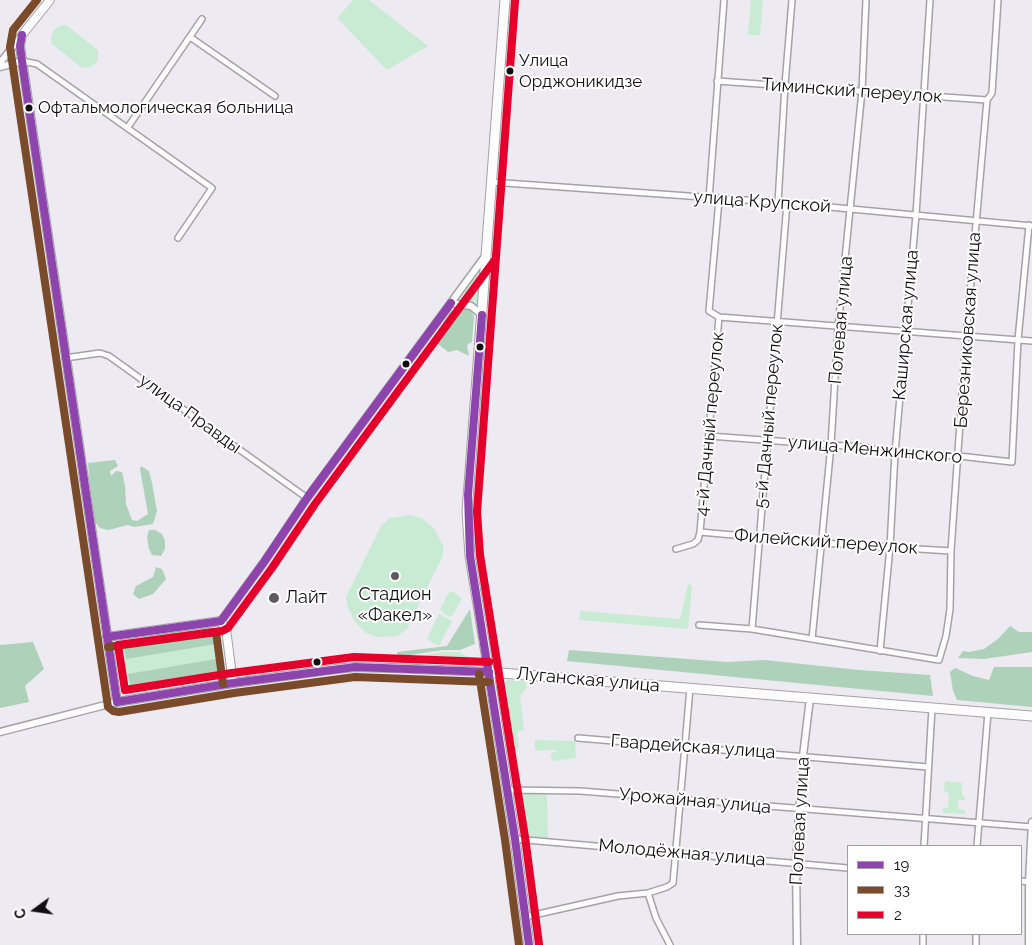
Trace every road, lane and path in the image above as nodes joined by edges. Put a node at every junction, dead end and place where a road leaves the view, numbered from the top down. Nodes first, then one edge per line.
1 (50, 0) edge
2 (505, 0) edge
3 (724, 0) edge
4 (792, 0) edge
5 (866, 0) edge
6 (930, 0) edge
7 (998, 0) edge
8 (202, 19) dead end
9 (22, 35) junction
10 (190, 37) junction
11 (22, 61) junction
12 (0, 63) edge
13 (0, 67) edge
14 (717, 81) junction
15 (785, 85) junction
16 (862, 91) junction
17 (275, 96) dead end
18 (924, 96) junction
19 (986, 100) junction
20 (128, 127) junction
21 (491, 182) junction
22 (708, 199) junction
23 (719, 200) junction
24 (778, 203) junction
25 (787, 204) junction
26 (850, 209) junction
27 (916, 215) junction
28 (976, 220) junction
29 (1030, 225) edge
30 (178, 238) dead end
31 (486, 255) junction
32 (451, 303) junction
33 (482, 315) junction
34 (719, 318) junction
35 (777, 321) junction
36 (838, 328) junction
37 (904, 332) junction
38 (966, 337) junction
39 (1018, 340) junction
40 (1032, 341) edge
41 (65, 358) junction
42 (709, 436) junction
43 (768, 441) junction
44 (831, 445) junction
45 (895, 453) junction
46 (959, 456) junction
47 (307, 498) junction
48 (700, 532) junction
49 (759, 536) junction
50 (822, 543) junction
51 (890, 546) junction
52 (676, 549) dead end
53 (952, 551) junction
54 (221, 621) junction
55 (699, 624) dead end
56 (752, 629) junction
57 (107, 637) junction
58 (812, 639) junction
59 (880, 651) junction
60 (489, 672) junction
61 (233, 683) junction
62 (690, 688) junction
63 (810, 698) junction
64 (116, 702) junction
65 (932, 708) junction
66 (988, 712) junction
67 (1032, 716) edge
68 (0, 732) edge
69 (578, 738) dead end
70 (685, 747) junction
71 (803, 756) junction
72 (928, 767) junction
73 (507, 790) junction
74 (681, 800) junction
75 (800, 809) junction
76 (926, 819) junction
77 (980, 822) junction
78 (1032, 822) edge
79 (1032, 827) edge
80 (515, 839) junction
81 (924, 845) edge
82 (977, 845) edge
83 (676, 853) junction
84 (796, 862) junction
85 (847, 868) edge
86 (1022, 881) edge
87 (1029, 882) junction
88 (648, 894) junction
89 (525, 917) junction
90 (529, 945) edge
91 (670, 945) edge
92 (797, 945) edge
93 (1030, 945) edge

1 - 9 main road
2 - 21 main road
3 - 14 street
4 - 15 street
5 - 16 street, Полевая улица
6 - 18 street, Каширская улица
7 - 19 street, Березниковская улица
8 - 10 street
9 - 11 main road
9 - 12 street
10 - 17 street
10 - 20 street
11 - 13 street
11 - 20 street
11 - 41 main road
14 - 15 street, Тиминский переулок
14 - 22 street
15 - 16 street, Тиминский переулок
15 - 24 street
16 - 18 street, Тиминский переулок
16 - 26 street, Полевая улица
18 - 19 street, Тиминский переулок
18 - 27 street, Каширская улица
19 - 28 street, Березниковская улица
20 - 30 street
21 - 22 street, улица Крупской
21 - 31 main road
22 - 23 street, улица Крупской
23 - 24 street, улица Крупской
23 - 34 street, 4-й Дачный переулок
24 - 25 street, улица Крупской
25 - 26 street, улица Крупской
25 - 35 street, 5-й Дачный переулок
26 - 27 street, улица Крупской
26 - 36 street, Полевая улица
27 - 28 street, улица Крупской
27 - 37 street, Каширская улица
28 - 29 street, улица Крупской
28 - 38 street, Березниковская улица
29 - 39 street
31 - 32 street
31 - 33 main road
32 - 33 street
32 - 47 street
33 - 60 main road
34 - 35 street
34 - 42 street, 4-й Дачный переулок
35 - 36 street
35 - 43 street, 5-й Дачный переулок
36 - 37 street
36 - 44 street, Полевая улица
37 - 38 street
37 - 45 street, Каширская улица
38 - 39 street
38 - 46 street, Березниковская улица
39 - 40 street
39 - 46 street, улица Менжинского
41 - 47 street, улица Правды
41 - 57 main road
42 - 43 street, улица Менжинского
42 - 48 street, 4-й Дачный переулок
43 - 44 street, улица Менжинского
43 - 49 street, 5-й Дачный переулок
44 - 45 street, улица Менжинского
44 - 50 street, Полевая улица
45 - 46 street, улица Менжинского
45 - 51 street, Каширская улица
46 - 53 street, Березниковская улица
47 - 54 street
48 - 49 street, Филейский переулок
48 - 52 street, 4-й Дачный переулок
49 - 50 street, Филейский переулок
49 - 56 street, 5-й Дачный переулок
50 - 51 street, Филейский переулок
50 - 58 street, Полевая улица
51 - 53 street, Филейский переулок
51 - 59 street, Каширская улица
53 - 59 street, Березниковская улица
54 - 57 main road
54 - 61 main road
55 - 56 street
56 - 58 street
57 - 64 main road
58 - 59 street
60 - 61 main road, Луганская улица
60 - 62 main road, Луганская улица
60 - 73 main road
61 - 64 main road, Луганская улица
62 - 63 main road, Луганская улица
62 - 70 street
63 - 65 main road, Луганская улица
63 - 71 street, Полевая улица
64 - 68 street
65 - 66 main road, Луганская улица
65 - 72 street
66 - 67 main road, Луганская улица
66 - 77 street
69 - 70 street, Гвардейская улица
70 - 71 street, Гвардейская улица
70 - 74 street
71 - 72 street, Гвардейская улица
71 - 75 street, Полевая улица
72 - 76 street
73 - 74 street, Урожайная улица
73 - 80 main road
74 - 75 street, Урожайная улица
74 - 83 street
75 - 76 street, Урожайная улица
75 - 84 street, Полевая улица
76 - 77 street, Урожайная улица
76 - 81 street
77 - 79 street, Урожайная улица
77 - 82 street
78 - 79 street
79 - 87 street
80 - 83 street, Молодёжная улица
80 - 89 main road
83 - 84 street, Молодёжная улица
83 - 88 street
84 - 85 street, Молодёжная улица
84 - 92 street, Полевая улица
86 - 87 street
87 - 93 street
88 - 89 street
88 - 91 street
89 - 90 main road

